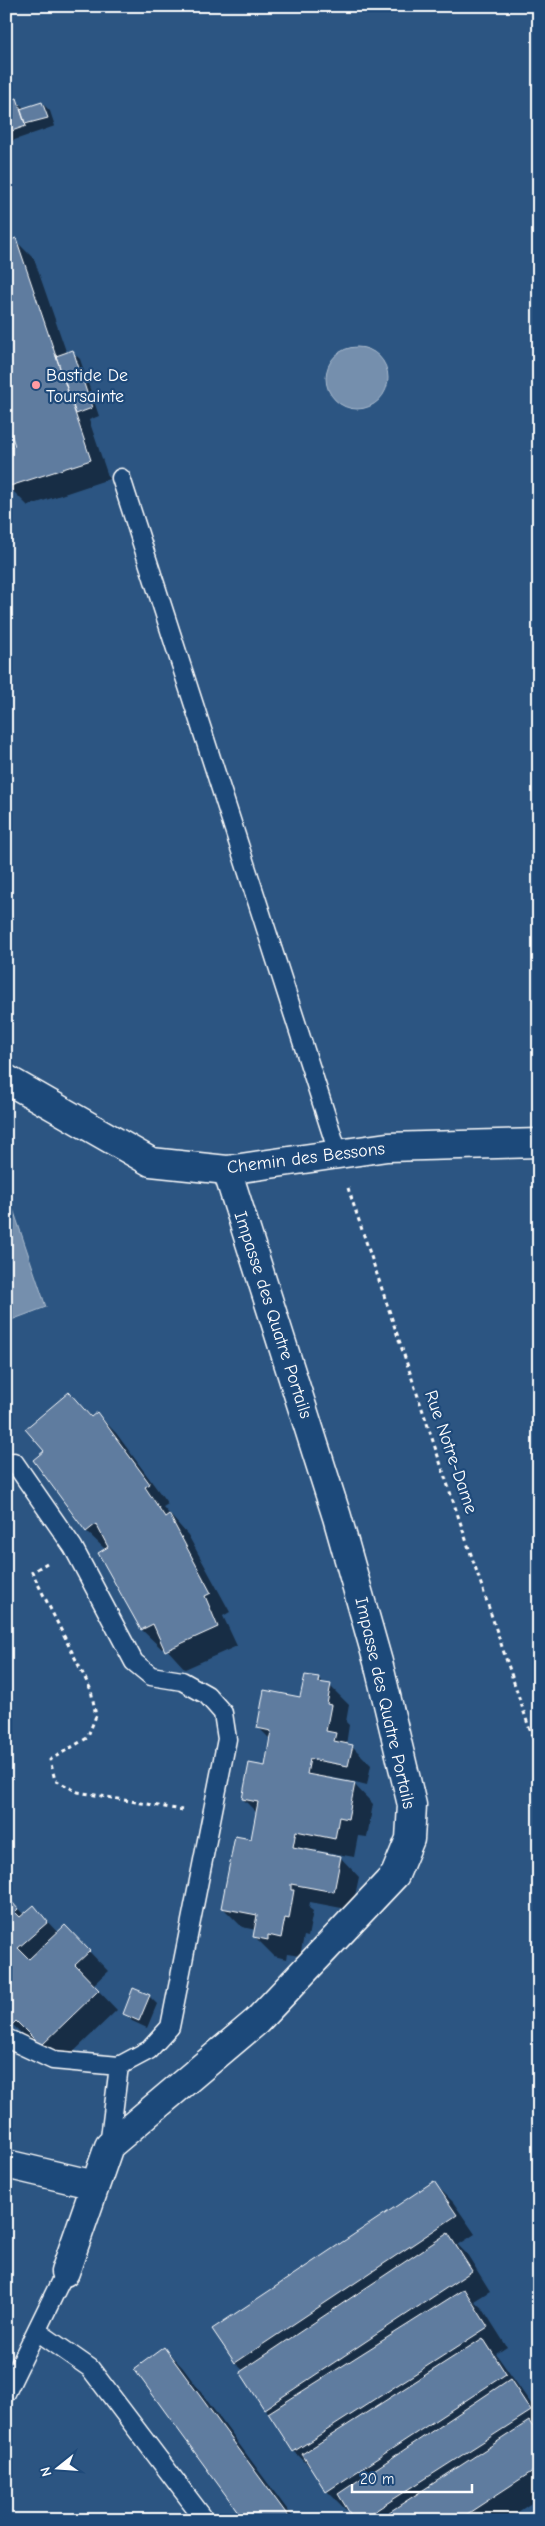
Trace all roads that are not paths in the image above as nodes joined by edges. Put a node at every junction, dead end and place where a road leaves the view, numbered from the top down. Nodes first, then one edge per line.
1 (121, 478) dead end
2 (6, 1078) edge
3 (539, 1143) edge
4 (339, 1156) junction
5 (227, 1170) junction
6 (14, 1462) dead end
7 (6, 2038) edge
8 (118, 2066) junction
9 (109, 2146) junction
10 (6, 2164) edge
11 (95, 2185) junction
12 (65, 2272) joint
13 (36, 2331) junction
14 (6, 2393) edge
15 (206, 2520) edge

1 - 4 lane
2 - 5 street, Chemin des Bessons
3 - 4 street, Chemin des Bessons
4 - 5 street, Chemin des Bessons
5 - 9 street, Impasse des Quatre Portails
6 - 8 lane
7 - 8 lane
8 - 9 lane
9 - 11 street
10 - 11 street
11 - 12 street
12 - 13 lane
13 - 14 lane
13 - 15 lane

